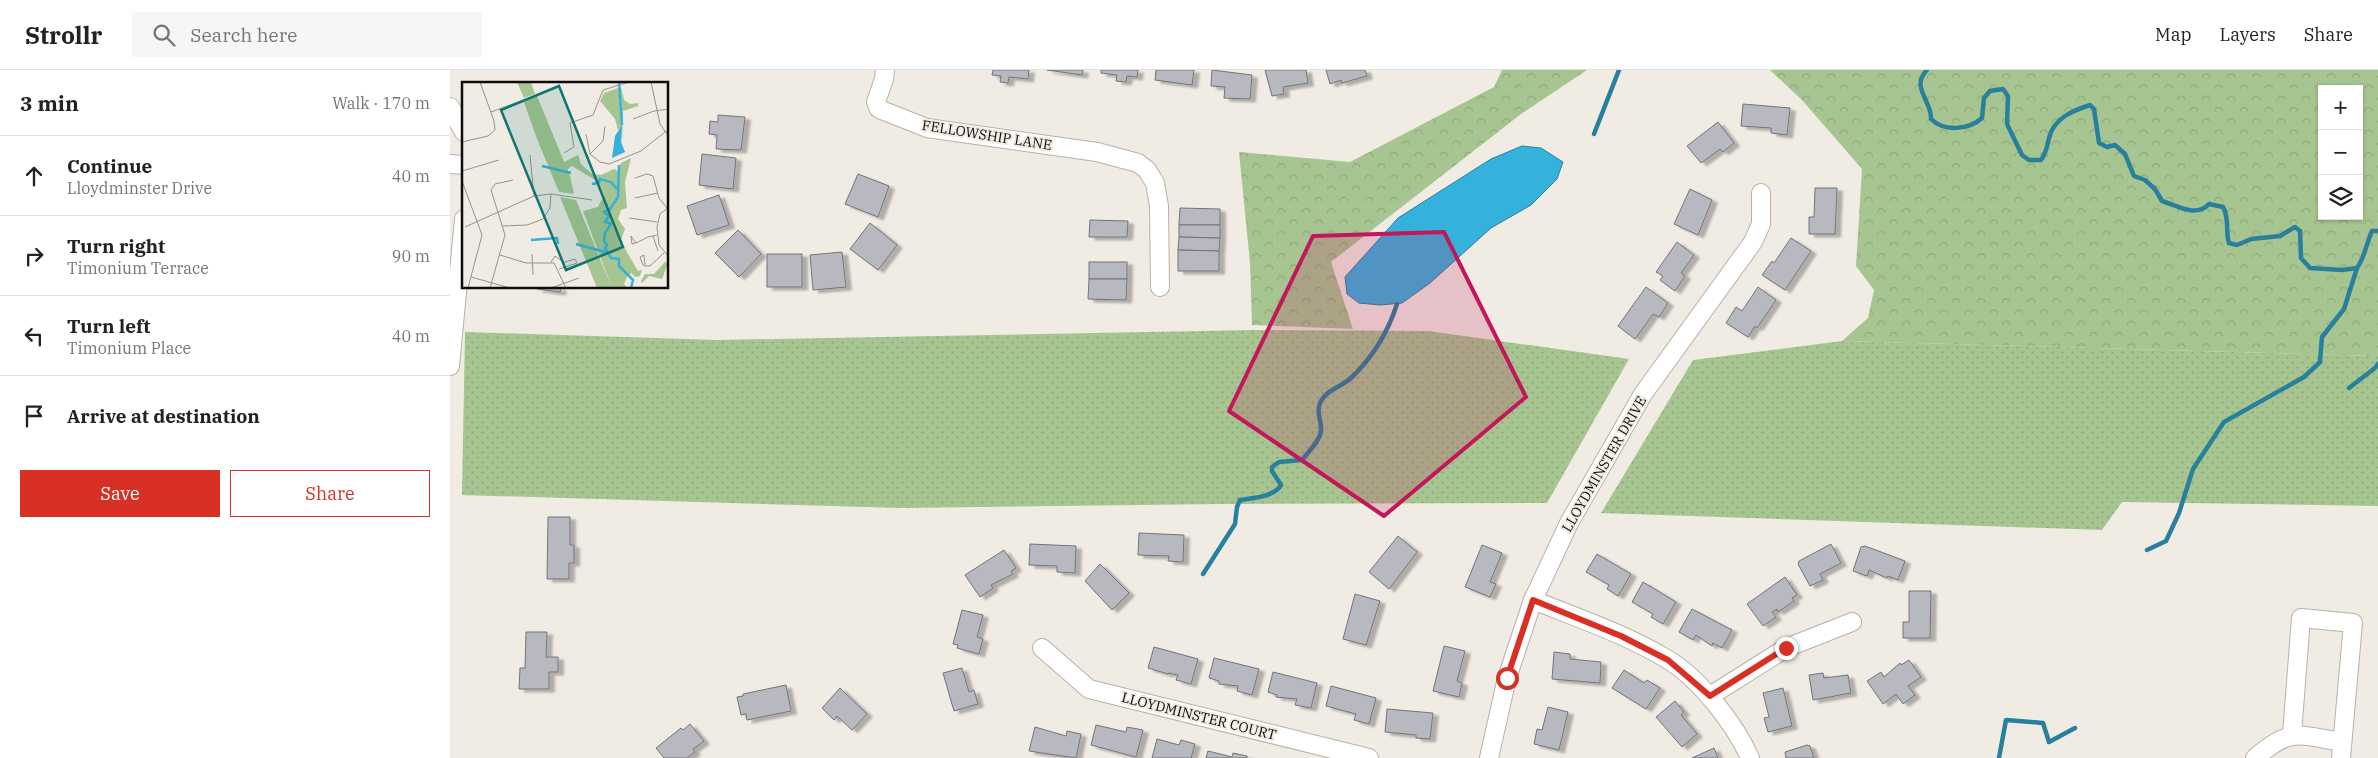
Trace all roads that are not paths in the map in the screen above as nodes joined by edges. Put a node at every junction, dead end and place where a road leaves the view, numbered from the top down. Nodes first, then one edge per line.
1 (885, 70) edge
2 (450, 107) edge
3 (462, 128) edge
4 (1762, 193) dead end
5 (462, 240) edge
6 (1160, 287) dead end
7 (450, 366) edge
8 (1533, 600) junction
9 (1852, 622) dead end
10 (1042, 648) dead end
11 (1710, 696) junction
12 (2292, 734) junction
13 (2342, 750) edge
14 (1369, 758) edge
15 (1489, 758) edge
16 (1750, 758) edge
17 (2255, 758) edge

1 - 6 street, FELLOWSHIP LANE
2 - 3 street
4 - 8 street, LLOYDMINSTER DRIVE
5 - 7 street
8 - 11 street
8 - 15 street, LLOYDMINSTER DRIVE
9 - 11 street
10 - 14 street, LLOYDMINSTER COURT
11 - 16 street
12 - 13 street
12 - 13 street
12 - 17 street

